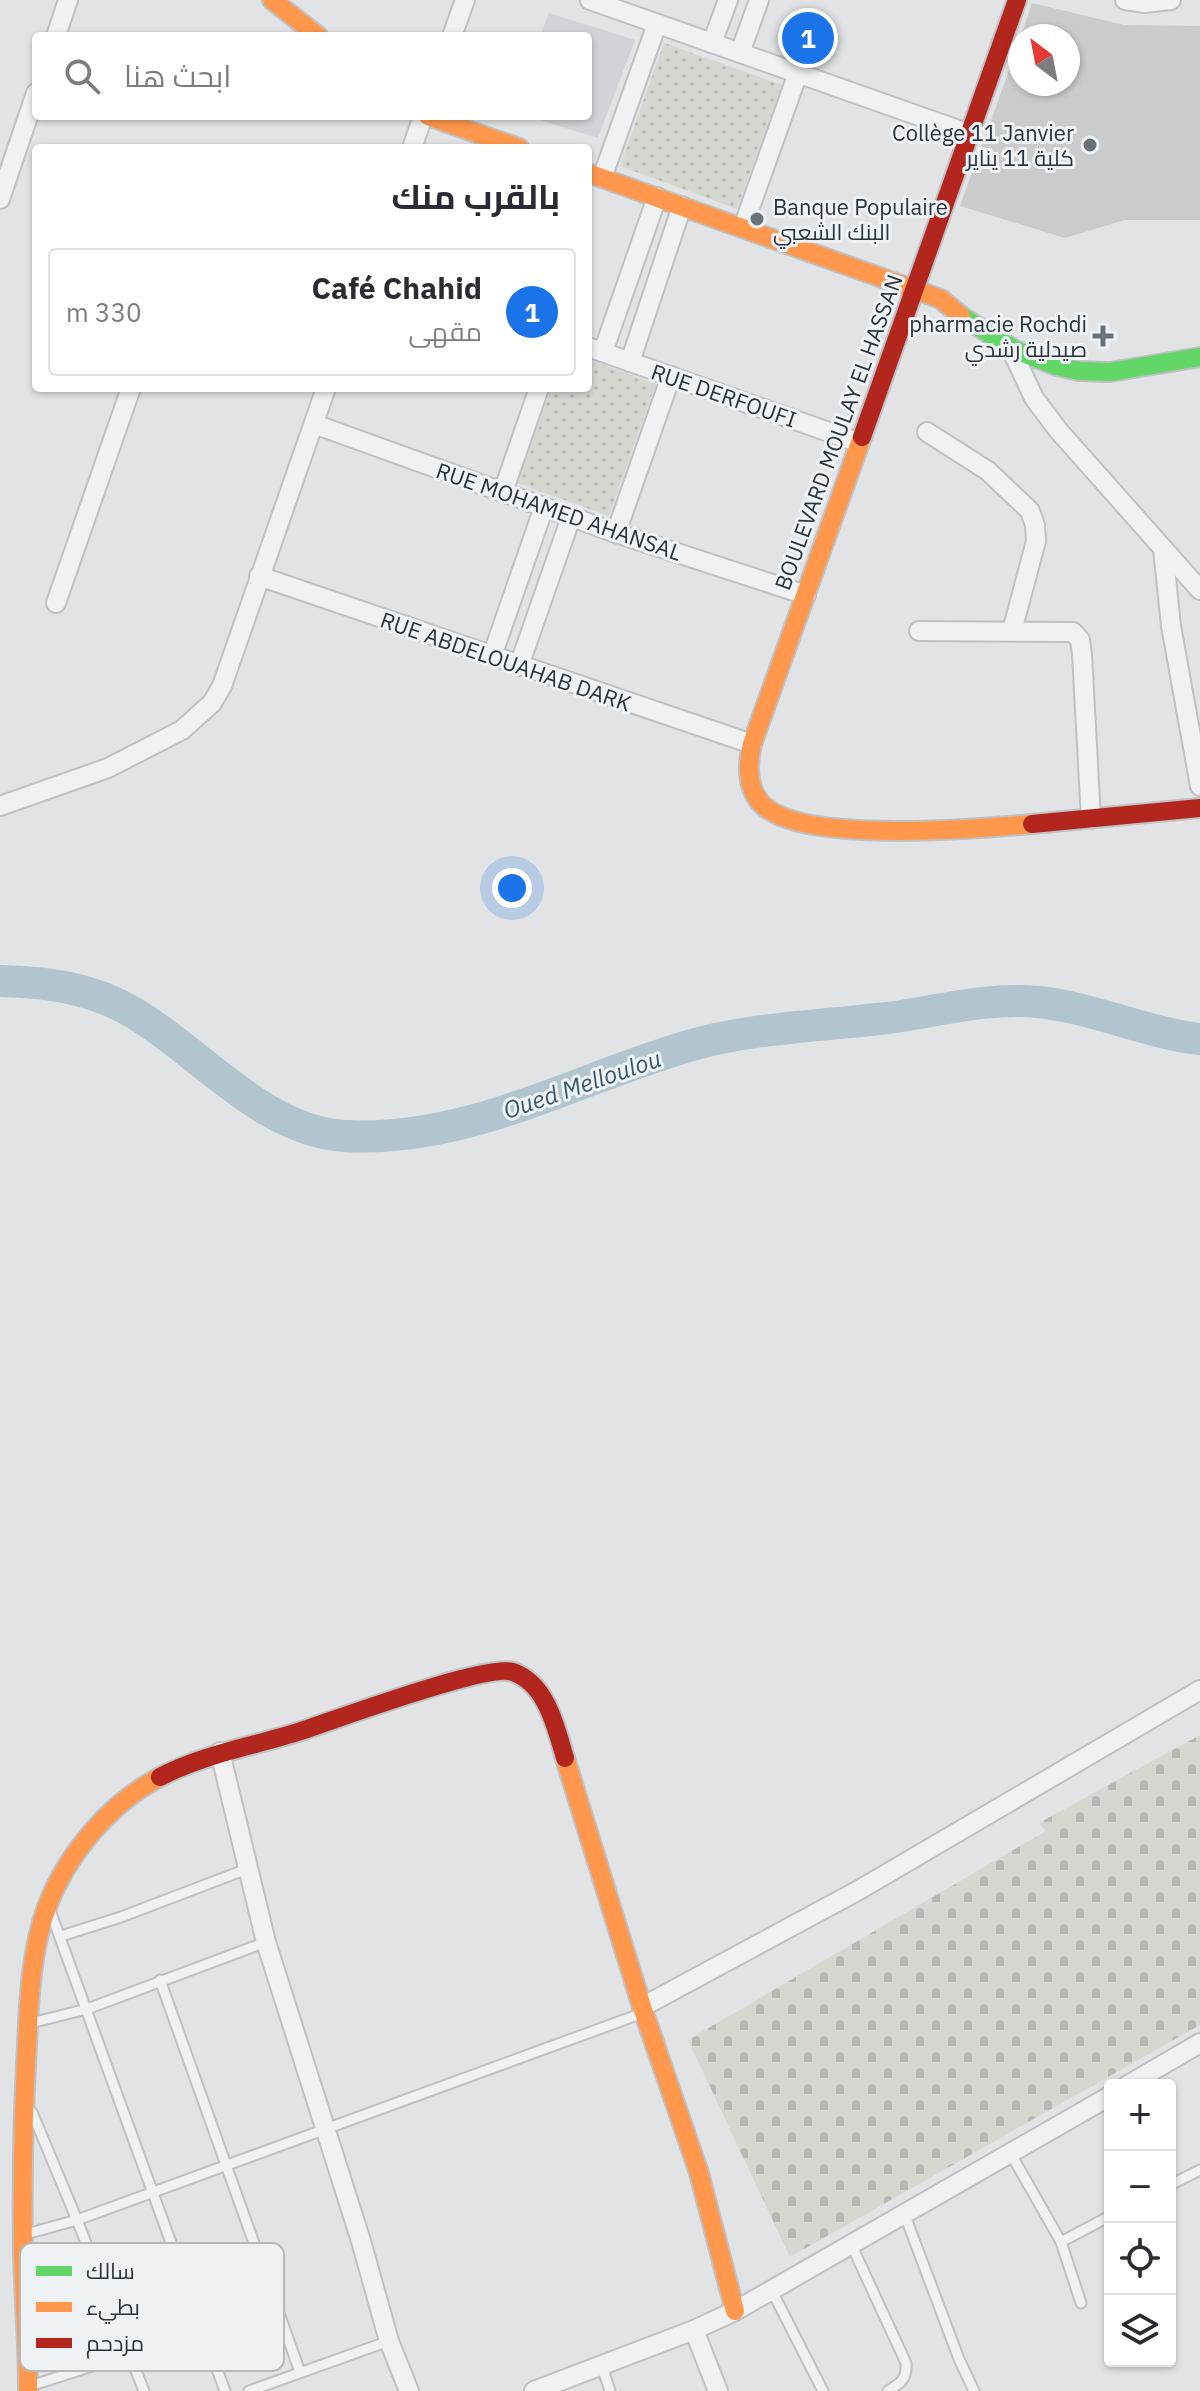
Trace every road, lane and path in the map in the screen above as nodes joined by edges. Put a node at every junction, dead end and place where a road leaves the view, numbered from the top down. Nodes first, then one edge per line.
1 (68, 0) edge
2 (272, 0) edge
3 (465, 0) edge
4 (590, 0) edge
5 (728, 0) edge
6 (759, 0) edge
7 (1017, 0) edge
8 (1125, 0) edge
9 (1171, 0) edge
10 (657, 24) junction
11 (57, 32) edge
12 (313, 32) edge
13 (453, 32) edge
14 (712, 43) junction
15 (740, 53) junction
16 (798, 73) junction
17 (32, 105) edge
18 (424, 120) edge
19 (438, 120) edge
20 (970, 134) junction
21 (414, 144) edge
22 (507, 144) edge
23 (595, 175) edge
24 (657, 197) junction
25 (0, 199) edge
26 (682, 206) junction
27 (743, 227) junction
28 (915, 288) junction
29 (1011, 349) junction
30 (596, 350) edge
31 (1200, 357) edge
32 (630, 362) junction
33 (671, 376) junction
34 (130, 392) edge
35 (325, 392) edge
36 (538, 392) edge
37 (314, 424) junction
38 (927, 432) dead end
39 (860, 443) junction
40 (503, 492) junction
41 (544, 507) junction
42 (571, 517) junction
43 (616, 533) junction
44 (1163, 549) junction
45 (259, 576) junction
46 (1200, 590) edge
47 (806, 595) junction
48 (56, 603) dead end
49 (919, 631) dead end
50 (1012, 631) junction
51 (492, 656) junction
52 (519, 666) junction
53 (752, 744) junction
54 (1200, 786) edge
55 (0, 806) edge
56 (1200, 808) edge
57 (1091, 819) junction
58 (1200, 1690) edge
59 (220, 1752) junction
60 (247, 1869) junction
61 (48, 1905) junction
62 (61, 1936) junction
63 (266, 1942) junction
64 (160, 1980) junction
65 (87, 2009) junction
66 (643, 2010) junction
67 (28, 2024) junction
68 (1199, 2048) edge
69 (1140, 2079) edge
70 (23, 2093) junction
71 (1104, 2100) edge
72 (324, 2130) junction
73 (1011, 2154) junction
74 (225, 2166) junction
75 (1200, 2170) edge
76 (1176, 2182) edge
77 (152, 2192) junction
78 (904, 2213) junction
79 (1104, 2219) edge
80 (77, 2220) junction
81 (23, 2235) junction
82 (1061, 2242) junction
83 (23, 2243) edge
84 (86, 2243) edge
85 (171, 2243) edge
86 (253, 2243) edge
87 (851, 2244) junction
88 (772, 2291) junction
89 (1081, 2303) dead end
90 (735, 2311) junction
91 (284, 2328) edge
92 (694, 2330) junction
93 (389, 2341) junction
94 (602, 2366) junction
95 (80, 2371) edge
96 (136, 2371) edge
97 (218, 2371) edge
98 (300, 2372) junction
99 (28, 2389) edge
100 (144, 2391) edge
101 (225, 2391) edge
102 (249, 2391) edge
103 (409, 2391) edge
104 (534, 2391) edge
105 (610, 2391) edge
106 (718, 2391) edge
107 (823, 2391) edge
108 (888, 2391) edge
109 (974, 2391) edge

1 - 11 street
2 - 12 street
3 - 13 street
4 - 10 street
5 - 14 street
6 - 15 street
7 - 20 street, BOULEVARD MOULAY EL HASSAN
8 - 9 street
10 - 14 street
10 - 23 street
14 - 15 street
15 - 16 street
16 - 20 street
16 - 27 street
17 - 25 street
18 - 21 street
19 - 22 street
20 - 28 street, BOULEVARD MOULAY EL HASSAN
23 - 24 street
24 - 26 street
24 - 30 street
26 - 27 street
26 - 32 street
27 - 28 street
28 - 29 street
28 - 39 street, BOULEVARD MOULAY EL HASSAN
29 - 31 street
29 - 44 street
30 - 32 street, RUE DERFOUFI
32 - 33 street, RUE DERFOUFI
33 - 39 street, RUE DERFOUFI
33 - 43 street
34 - 48 street
35 - 37 street
36 - 40 street
37 - 40 street, RUE MOHAMED AHANSAL
37 - 45 street
38 - 50 street
39 - 47 street, BOULEVARD MOULAY EL HASSAN
40 - 41 street, RUE MOHAMED AHANSAL
41 - 42 street, RUE MOHAMED AHANSAL
41 - 51 street
42 - 43 street, RUE MOHAMED AHANSAL
42 - 52 street
43 - 47 street, RUE MOHAMED AHANSAL
44 - 46 street
44 - 54 street
45 - 51 street, RUE ABDELOUAHAB DARK
45 - 55 street
47 - 53 street, BOULEVARD MOULAY EL HASSAN
49 - 50 street
50 - 57 street
51 - 52 street, RUE ABDELOUAHAB DARK
52 - 53 street, RUE ABDELOUAHAB DARK
53 - 57 street, BOULEVARD MOULAY EL HASSAN
56 - 57 street
58 - 66 street
59 - 60 street
59 - 61 street
59 - 66 street
60 - 62 lane
60 - 63 street
61 - 62 lane
61 - 67 street
62 - 65 lane
63 - 64 lane
63 - 72 street
64 - 65 lane
64 - 74 lane
65 - 67 lane
65 - 77 lane
66 - 72 lane
66 - 90 street
67 - 70 street
68 - 69 street
70 - 80 lane
70 - 81 street
71 - 73 street
72 - 74 lane
72 - 93 street
73 - 78 street
73 - 82 lane
74 - 77 lane
74 - 86 lane
75 - 76 lane
77 - 80 lane
77 - 85 lane
78 - 87 street
78 - 109 lane
79 - 82 lane
80 - 81 lane
80 - 84 lane
81 - 83 street
82 - 89 lane
87 - 88 street
87 - 108 lane
88 - 90 street
88 - 107 lane
90 - 92 street
91 - 98 lane
92 - 94 street
92 - 106 street
93 - 98 lane
93 - 103 street
94 - 104 street
94 - 105 lane
95 - 99 lane
96 - 100 lane
97 - 101 lane
98 - 102 lane

